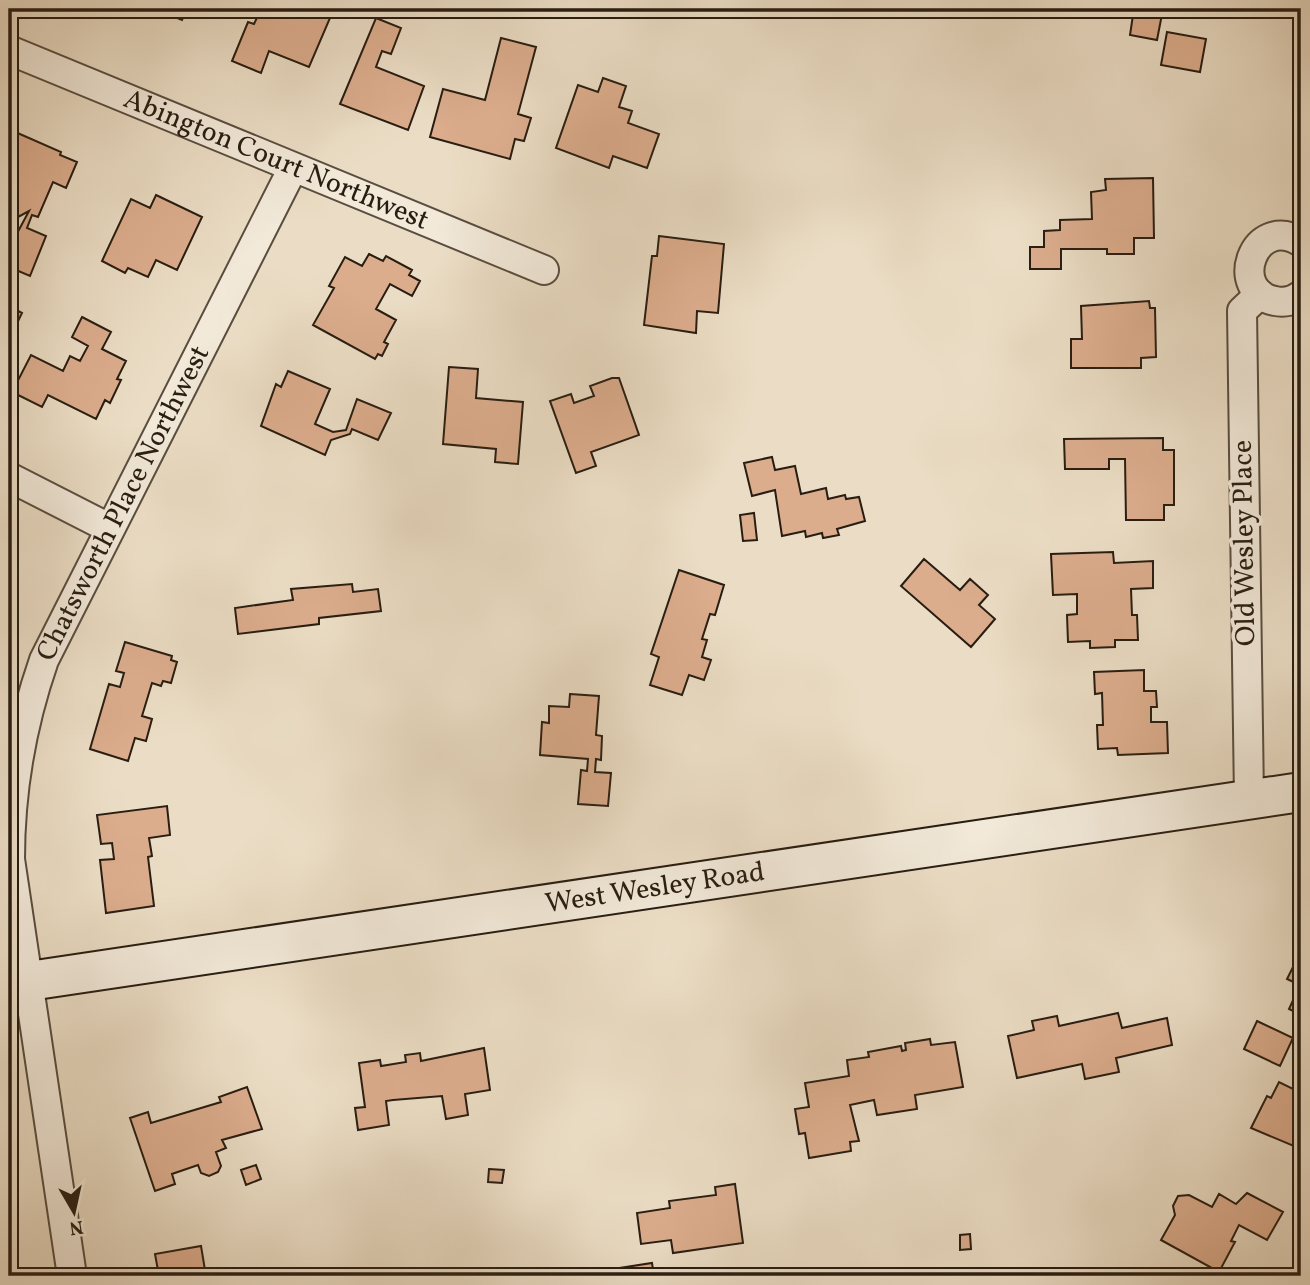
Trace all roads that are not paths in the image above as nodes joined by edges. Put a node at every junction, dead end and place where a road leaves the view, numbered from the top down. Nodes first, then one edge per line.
1 (9, 50) edge
2 (293, 168) junction
3 (1301, 242) edge
4 (544, 270) dead end
5 (1260, 294) junction
6 (1301, 295) edge
7 (9, 477) edge
8 (109, 528) junction
9 (1301, 792) edge
10 (1249, 799) junction
11 (17, 982) edge
12 (72, 1276) edge

1 - 2 street, Abington Court Northwest
2 - 4 street, Abington Court Northwest
2 - 8 street, Chatsworth Place Northwest
3 - 5 street
5 - 6 street
5 - 10 street, Old Wesley Place
7 - 8 street
8 - 11 street, Chatsworth Place Northwest
9 - 10 street, West Wesley Road
10 - 11 street, West Wesley Road
11 - 12 street, Chatsworth Place Northwest

